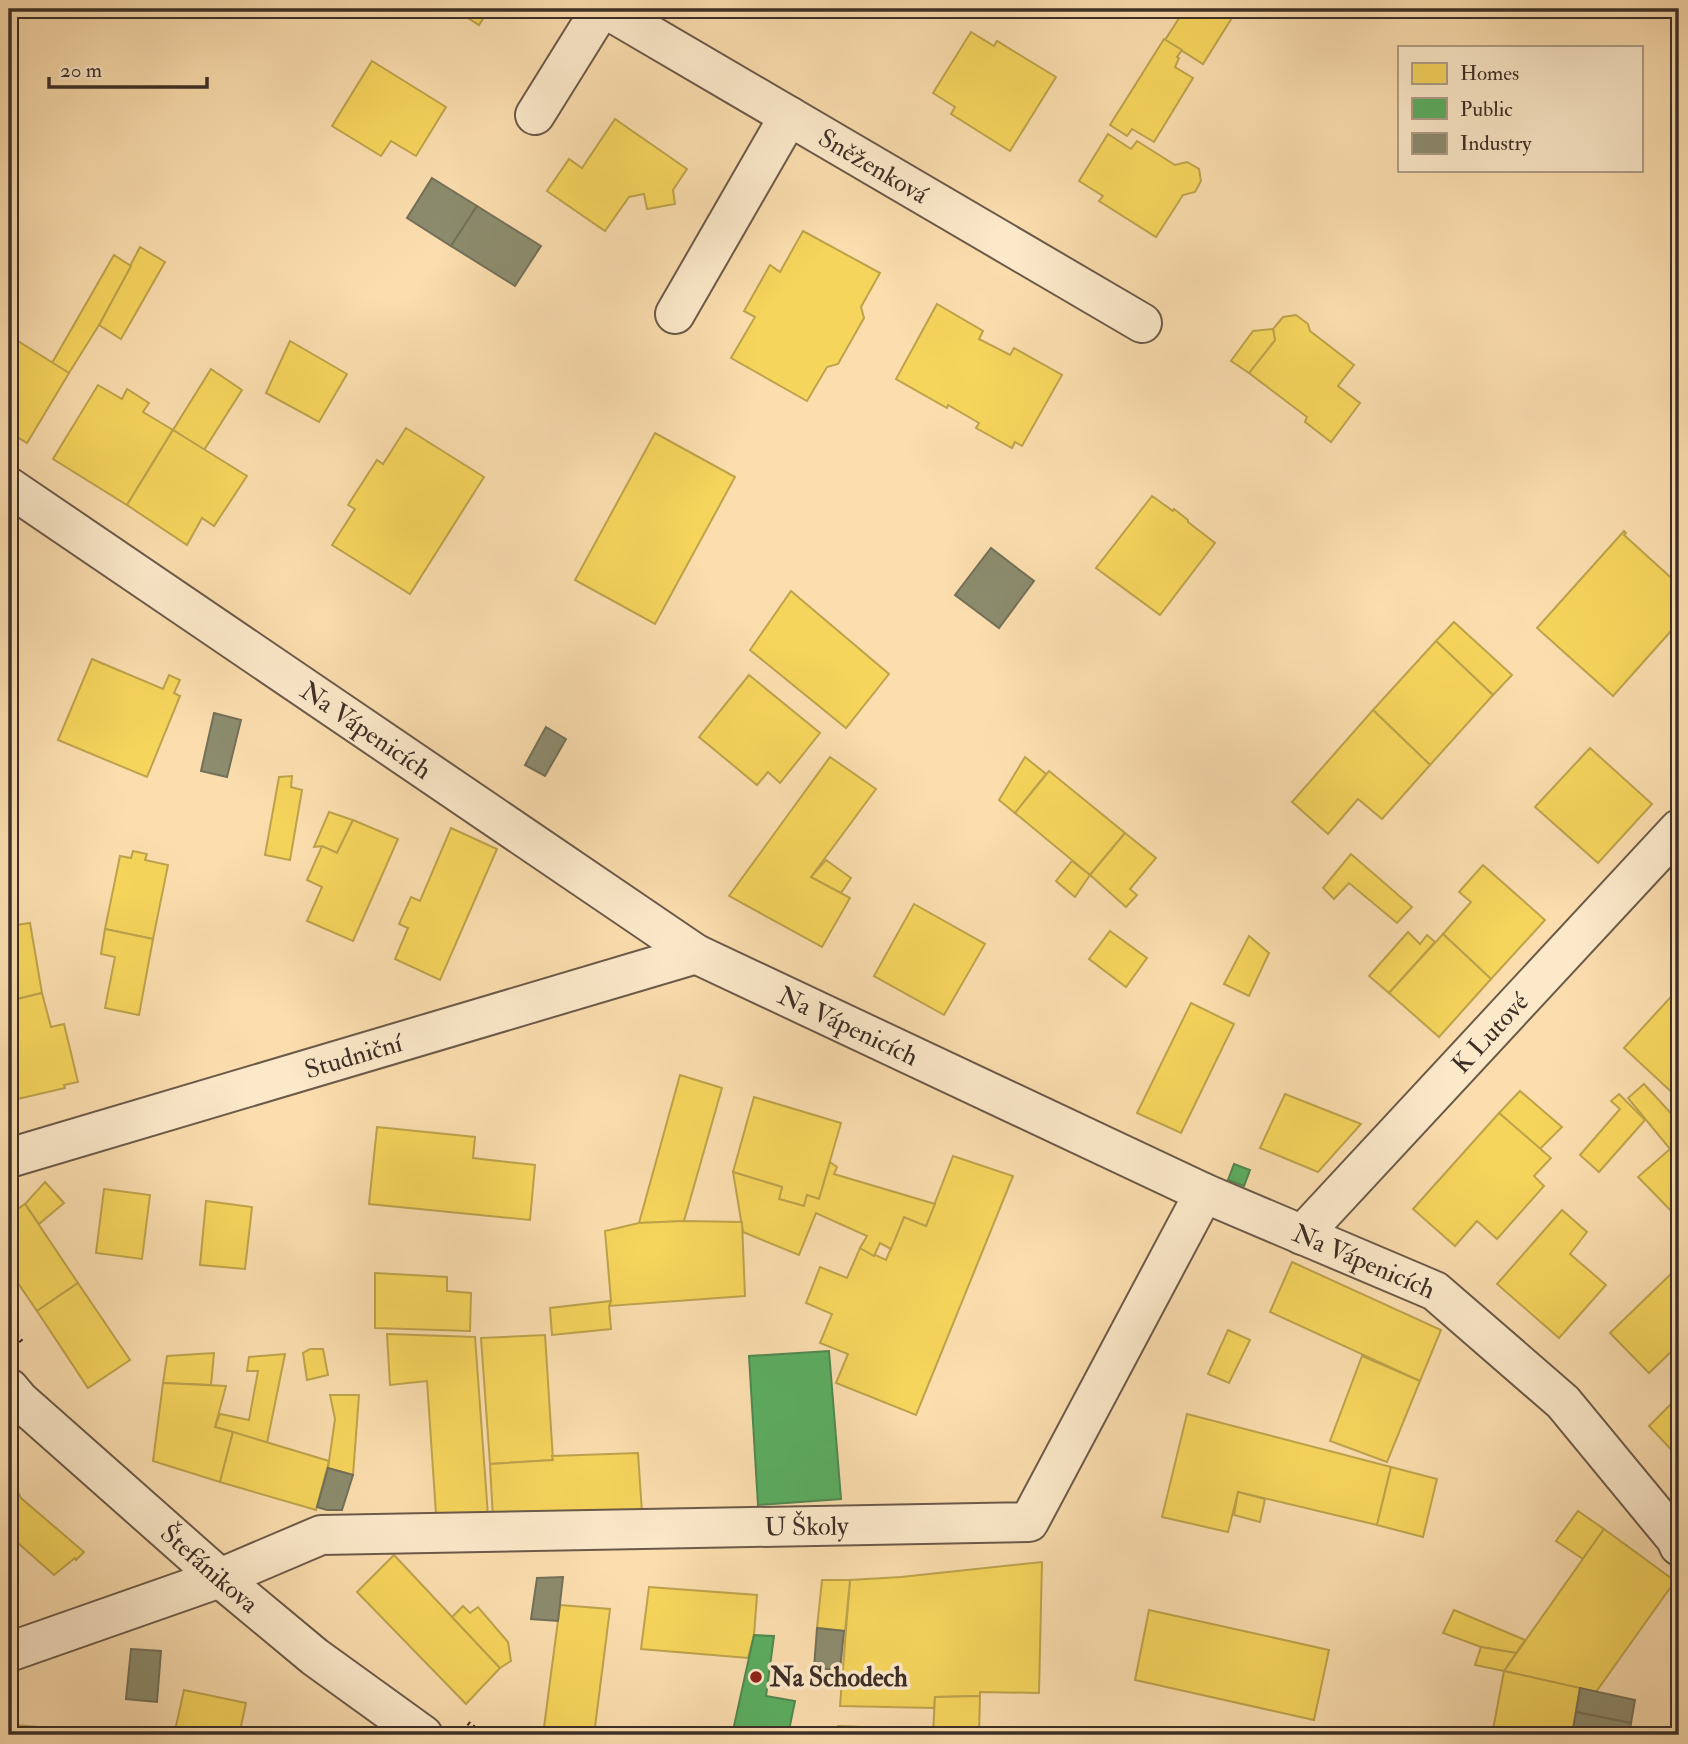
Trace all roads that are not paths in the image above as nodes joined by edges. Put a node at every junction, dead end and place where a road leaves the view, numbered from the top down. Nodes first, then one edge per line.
1 (603, 9) edge
2 (535, 115) dead end
3 (789, 116) junction
4 (675, 314) dead end
5 (1142, 323) dead end
6 (9, 488) edge
7 (1679, 829) edge
8 (696, 954) junction
9 (9, 1158) edge
10 (1204, 1193) junction
11 (1302, 1235) junction
12 (9, 1388) edge
13 (1679, 1546) edge
14 (220, 1578) junction
15 (9, 1652) edge
16 (423, 1735) edge

1 - 2 street, Sněženková
1 - 3 street, Sněženková
3 - 4 street
3 - 5 street, Sněženková
6 - 8 street, Na Vápenicích
7 - 11 street, K Lutové
8 - 9 street, Studniční
8 - 10 street, Na Vápenicích
10 - 11 street, Na Vápenicích
10 - 14 street, U Školy
11 - 13 street, Na Vápenicích
12 - 14 street, Štefánikova
14 - 15 street
14 - 16 street, Štefánikova

